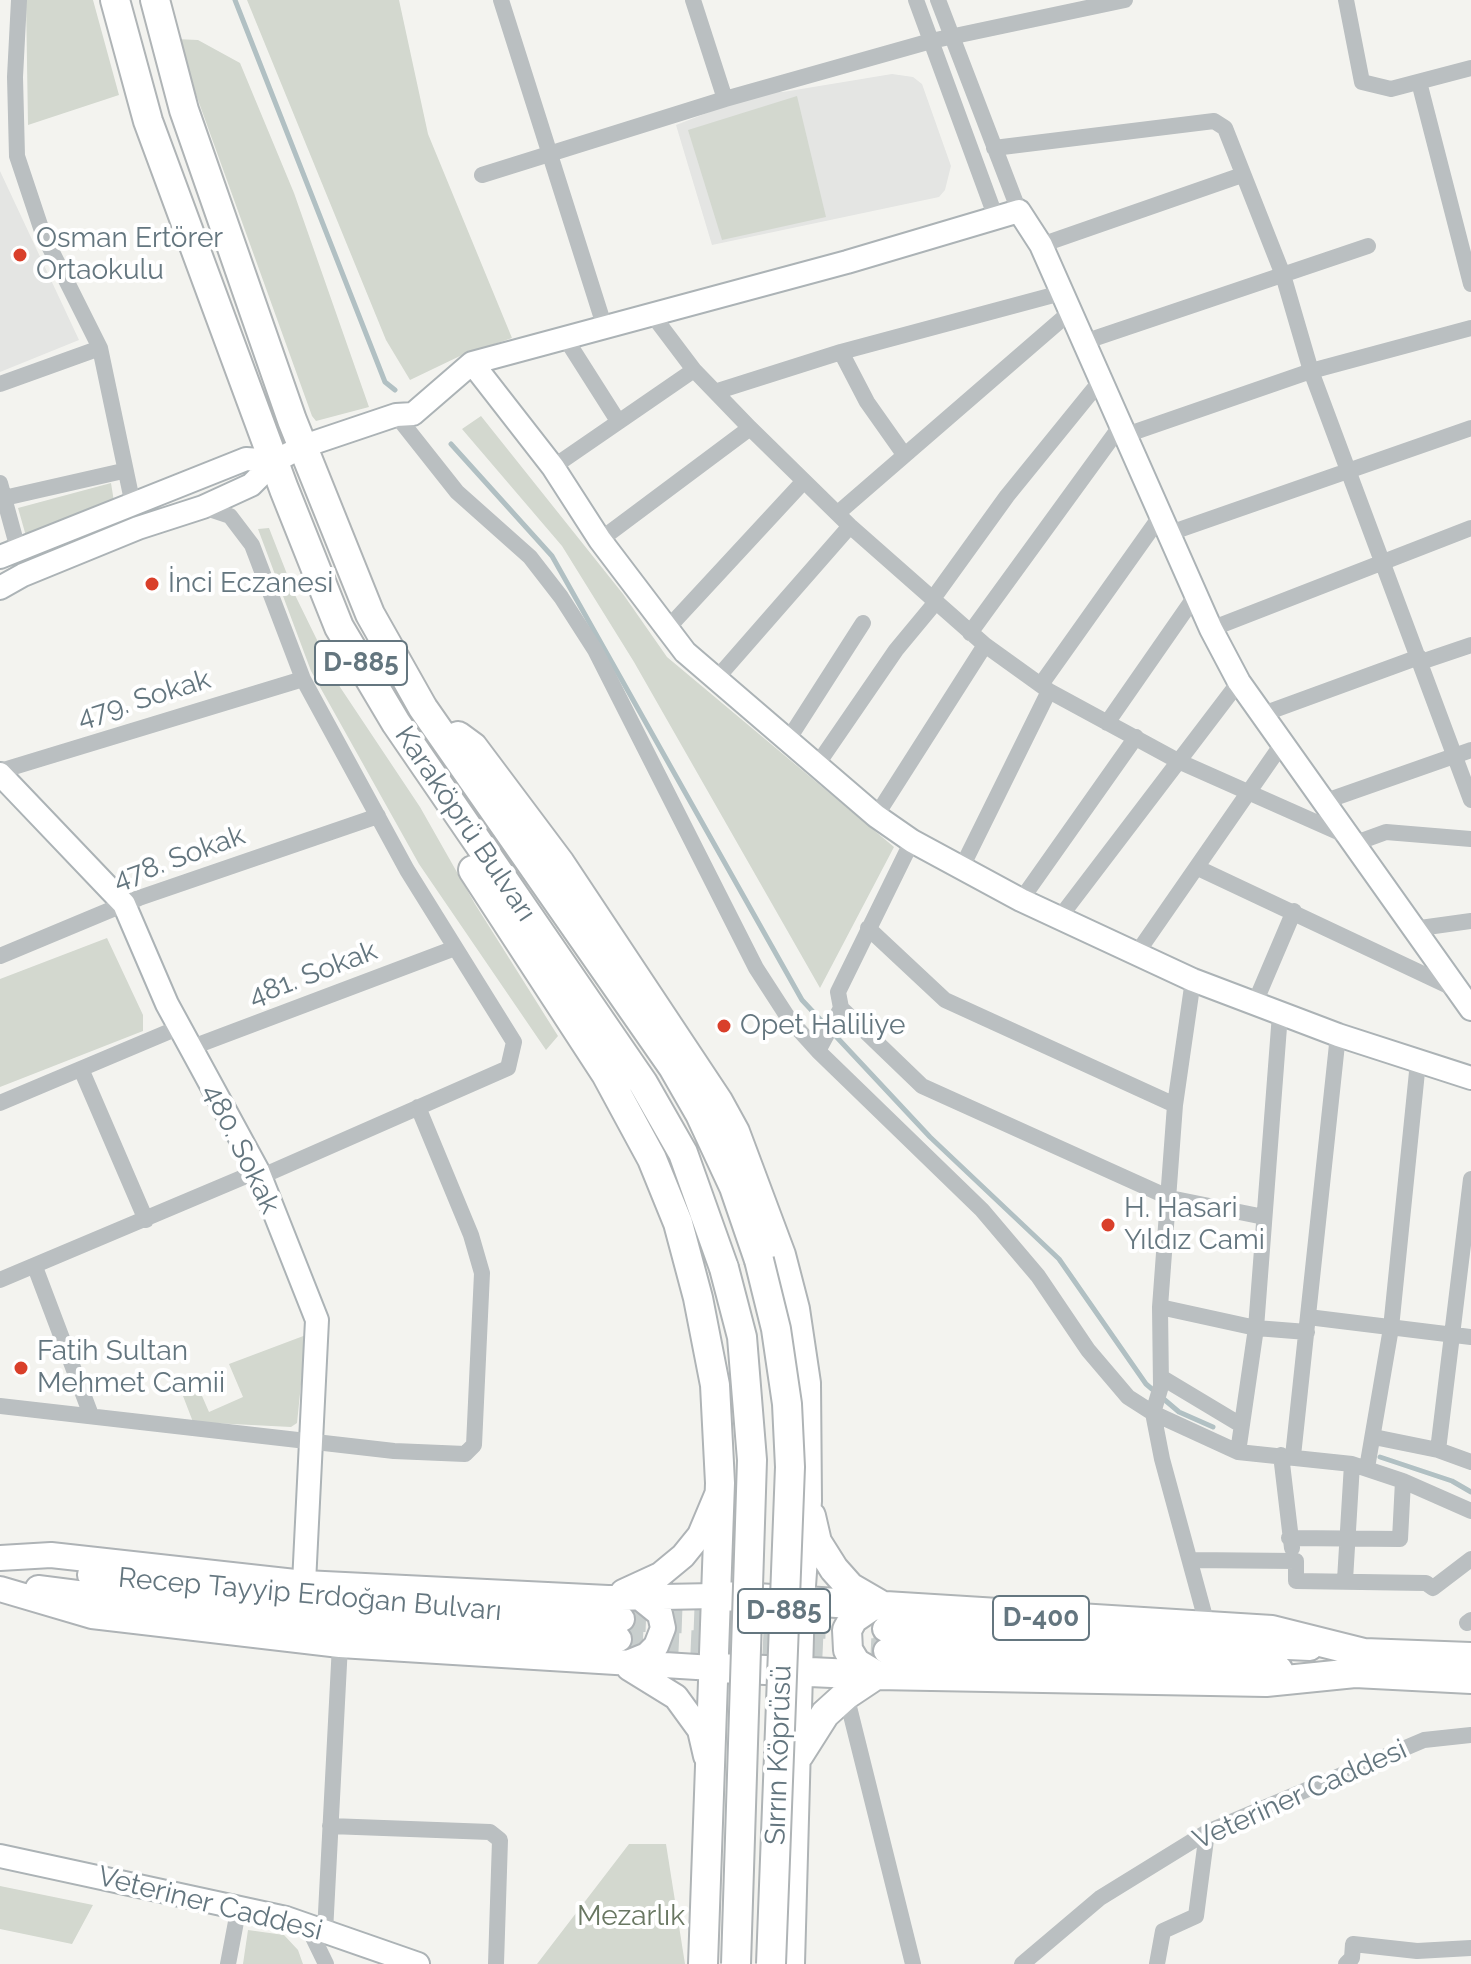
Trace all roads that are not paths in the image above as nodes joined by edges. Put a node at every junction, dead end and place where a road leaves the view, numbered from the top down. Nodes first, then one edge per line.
1 (19, 0) edge
2 (115, 0) edge
3 (155, 0) edge
4 (501, 0) edge
5 (693, 0) edge
6 (916, 0) edge
7 (938, 0) edge
8 (1125, 0) edge
9 (1346, 0) edge
10 (952, 37) junction
11 (931, 41) junction
12 (1471, 68) edge
13 (1419, 82) junction
14 (725, 99) junction
15 (994, 148) junction
16 (550, 153) junction
17 (17, 156) junction
18 (0, 160) edge
19 (482, 175) dead end
20 (1242, 175) junction
21 (1019, 211) junction
22 (996, 218) junction
23 (1041, 245) junction
24 (1368, 246) dead end
25 (1283, 275) junction
26 (1471, 284) edge
27 (1065, 303) junction
28 (651, 313) junction
29 (604, 325) junction
30 (1471, 328) edge
31 (564, 336) junction
32 (1084, 342) junction
33 (100, 348) junction
34 (841, 352) junction
35 (472, 363) junction
36 (694, 370) junction
37 (1311, 371) junction
38 (1102, 379) junction
39 (0, 384) edge
40 (718, 391) junction
41 (396, 415) junction
42 (618, 421) junction
43 (750, 428) junction
44 (1471, 428) edge
45 (1124, 429) junction
46 (304, 446) junction
47 (903, 453) junction
48 (275, 461) junction
49 (553, 467) junction
50 (1349, 469) junction
51 (123, 471) junction
52 (804, 481) junction
53 (1, 493) edge
54 (133, 505) junction
55 (203, 507) junction
56 (838, 513) junction
57 (1166, 523) junction
58 (850, 526) junction
59 (1471, 528) edge
60 (600, 540) junction
61 (9, 553) edge
62 (1385, 560) junction
63 (0, 588) edge
64 (1196, 595) junction
65 (933, 601) junction
66 (863, 623) dead end
67 (1211, 629) junction
68 (666, 630) junction
69 (970, 633) junction
70 (985, 645) junction
71 (1471, 645) edge
72 (1420, 660) junction
73 (717, 678) junction
74 (303, 679) junction
75 (1239, 682) junction
76 (1045, 687) junction
77 (423, 708) junction
78 (1263, 714) junction
79 (1107, 723) junction
80 (1136, 737) junction
81 (788, 740) junction
82 (1282, 744) junction
83 (1471, 750) edge
84 (1453, 755) junction
85 (1178, 761) junction
86 (817, 765) junction
87 (0, 773) edge
88 (439, 788) junction
89 (1249, 793) junction
90 (1471, 800) edge
91 (1323, 802) junction
92 (378, 816) junction
93 (876, 816) junction
94 (1471, 839) edge
95 (1350, 840) junction
96 (912, 841) junction
97 (962, 867) junction
98 (1198, 868) junction
99 (1021, 900) junction
100 (124, 904) junction
101 (1294, 911) junction
102 (1060, 917) junction
103 (1471, 921) edge
104 (868, 928) junction
105 (1413, 929) junction
106 (455, 948) junction
107 (1137, 953) junction
108 (0, 956) edge
109 (1193, 980) junction
110 (1468, 997) edge
111 (1254, 1005) junction
112 (841, 1008) junction
113 (1280, 1014) junction
114 (180, 1027) junction
115 (1338, 1035) junction
116 (190, 1048) junction
117 (818, 1051) junction
118 (1418, 1062) junction
119 (81, 1069) junction
120 (1471, 1078) edge
121 (0, 1103) edge
122 (1175, 1105) junction
123 (418, 1107) junction
124 (259, 1174) junction
125 (1471, 1179) edge
126 (1170, 1198) junction
127 (1264, 1217) junction
128 (146, 1220) junction
129 (759, 1260) joint
130 (35, 1267) junction
131 (724, 1268) joint
132 (0, 1280) edge
133 (1160, 1307) junction
134 (1308, 1324) junction
135 (1256, 1328) junction
136 (1391, 1328) junction
137 (1452, 1336) junction
138 (1471, 1337) edge
139 (1161, 1382) junction
140 (0, 1406) edge
141 (1155, 1408) junction
142 (91, 1415) junction
143 (1241, 1425) junction
144 (1374, 1437) junction
145 (312, 1442) junction
146 (1438, 1450) junction
147 (1238, 1452) junction
148 (1287, 1455) junction
149 (1471, 1462) edge
150 (1359, 1466) junction
151 (1403, 1481) junction
152 (720, 1483) junction
153 (807, 1501) junction
154 (1471, 1511) edge
155 (1289, 1538) junction
156 (1347, 1538) junction
157 (1471, 1559) edge
158 (1190, 1560) junction
159 (0, 1561) edge
160 (1296, 1561) junction
161 (1345, 1580) junction
162 (304, 1583) junction
163 (0, 1586) edge
164 (715, 1596) junction
165 (639, 1597) junction
166 (608, 1598) junction
167 (800, 1600) junction
168 (1208, 1628) junction
169 (881, 1634) junction
170 (340, 1645) junction
171 (1471, 1657) edge
172 (1360, 1663) junction
173 (623, 1665) junction
174 (713, 1668) junction
175 (799, 1671) junction
176 (1471, 1679) edge
177 (846, 1695) junction
178 (1471, 1735) edge
179 (797, 1760) junction
180 (710, 1777) junction
181 (330, 1826) junction
182 (1207, 1832) junction
183 (0, 1856) edge
184 (239, 1906) junction
185 (316, 1928) junction
186 (1471, 1948) edge
187 (228, 1964) edge
188 (326, 1964) edge
189 (418, 1964) edge
190 (496, 1964) edge
191 (703, 1964) edge
192 (736, 1964) edge
193 (771, 1964) edge
194 (790, 1964) edge
195 (913, 1964) edge
196 (1022, 1964) edge
197 (1157, 1964) edge
198 (1346, 1964) edge

1 - 17 street
2 - 48 highway, Karaköprü Bulvarı / D-885
3 - 46 highway, Karaköprü Bulvarı / D-885
4 - 16 street
5 - 14 street
6 - 11 street
7 - 10 street
8 - 10 street
9 - 13 street
10 - 11 street
10 - 15 street
11 - 14 street
11 - 22 street
12 - 13 street
13 - 26 street
14 - 16 street
15 - 20 street
15 - 21 street
16 - 19 street
16 - 29 street
17 - 18 street
17 - 33 street
20 - 23 street
20 - 25 street
21 - 22 street
21 - 23 street
22 - 28 street
23 - 27 street
24 - 25 street
25 - 32 street
25 - 37 street
27 - 32 street
27 - 34 street
27 - 47 street
28 - 29 street
28 - 36 street
29 - 31 street
30 - 37 street
31 - 35 street
31 - 42 street
32 - 38 street
33 - 39 street
33 - 51 street
34 - 40 street
34 - 47 street
35 - 41 street
35 - 49 street
36 - 40 street
36 - 42 street
37 - 45 street
37 - 50 street
38 - 45 street
38 - 65 street
40 - 43 street
41 - 46 street
41 - 117 street
42 - 49 street
43 - 52 street
43 - 60 street
44 - 50 street
45 - 57 street
45 - 69 street
46 - 48 street
46 - 77 highway, Karaköprü Bulvarı / D-885
47 - 56 street
48 - 54 street
48 - 55 street
48 - 88 highway, Karaköprü Bulvarı / D-885
49 - 60 street
50 - 57 street
50 - 62 street
51 - 53 street
51 - 54 street
52 - 56 street
52 - 68 street
53 - 61 street
54 - 61 street
55 - 63 street
55 - 74 street
56 - 58 street
57 - 64 street
57 - 76 street
58 - 65 street
58 - 73 street
59 - 62 street
60 - 68 street
62 - 67 street
62 - 72 street
64 - 67 street
64 - 79 street
65 - 69 street
65 - 86 street
66 - 81 street
67 - 75 street
68 - 73 street
69 - 70 street
70 - 76 street
70 - 93 street
71 - 72 street
72 - 78 street
72 - 84 street
73 - 81 street
74 - 87 street, 479. Sokak
74 - 92 street
75 - 78 street
75 - 85 street
76 - 79 street
76 - 97 street
77 - 129 highway, Karaköprü Bulvarı / D-885
77 - 153 highway
78 - 82 street
79 - 80 street
80 - 85 street
80 - 99 street
81 - 86 street
82 - 89 street
82 - 91 street
83 - 84 street
84 - 90 street
84 - 91 street
85 - 89 street
85 - 102 street
86 - 93 street
87 - 100 street, 480. Sokak
88 - 131 highway, Karaköprü Bulvarı / D-885
88 - 152 highway
89 - 95 street
89 - 98 street
91 - 95 street
92 - 100 street, 478. Sokak
92 - 106 street
93 - 96 street
94 - 95 street
95 - 105 street
96 - 97 street
96 - 104 street
97 - 99 street
98 - 101 street
98 - 107 street
99 - 102 street
100 - 108 street, 478. Sokak
100 - 114 street, 480. Sokak
101 - 110 street
101 - 111 street
102 - 107 street
103 - 105 street
104 - 112 street
104 - 122 street
105 - 110 street
106 - 116 street, 481. Sokak
106 - 123 street
107 - 109 street
109 - 111 street
109 - 122 street
111 - 113 street
112 - 117 street
112 - 126 street
113 - 115 street
113 - 127 street
114 - 116 street, 480. Sokak
114 - 119 street
115 - 118 street
115 - 134 street
116 - 124 street, 480. Sokak
117 - 141 street
118 - 120 street
118 - 136 street
119 - 121 street
119 - 128 street
122 - 126 street
123 - 124 street
123 - 145 street
124 - 128 street
124 - 145 street, 480. Sokak
125 - 137 street
126 - 127 street
126 - 133 street
127 - 135 street
128 - 130 street
129 - 193 highway, Sırrın Köprüsü / D-885, bridge
130 - 132 street
130 - 142 street
131 - 192 highway, Sırrın Köprüsü / D-885, bridge
133 - 135 street
133 - 139 street
134 - 135 street
134 - 136 street
134 - 148 street
135 - 143 street
136 - 137 street
136 - 144 street
137 - 138 street
137 - 146 street
139 - 141 street
139 - 143 street
140 - 142 street
141 - 147 street
141 - 158 street
142 - 145 street
143 - 147 street
144 - 146 street
144 - 150 street
145 - 162 street, 480. Sokak
146 - 149 street
147 - 148 street
148 - 150 street
148 - 155 street
150 - 151 street
150 - 156 street
151 - 154 street
151 - 156 street
152 - 164 highway
152 - 166 main road
153 - 167 highway
153 - 169 highway
155 - 156 street
155 - 160 street
156 - 161 street
157 - 161 street
158 - 160 street
158 - 168 street
159 - 162 main road
159 - 163 main road, Recep Tayyip Erdoğan Bulvarı
160 - 161 street
162 - 166 main road
163 - 170 main road
164 - 165 main road
164 - 167 highway, D-400
164 - 174 highway
165 - 166 main road
165 - 173 main road
167 - 169 highway, D-400
167 - 175 highway
168 - 169 highway, D-400
168 - 172 highway, D-400
169 - 172 main road
169 - 172 highway, D-400
169 - 175 highway
169 - 177 highway
170 - 173 main road
170 - 181 street
171 - 172 highway, D-400
172 - 176 highway, D-400
173 - 174 main road
173 - 180 main road
174 - 175 highway
174 - 180 highway
175 - 179 highway
177 - 179 highway
177 - 195 street
178 - 182 street, Veteriner Caddesi
179 - 194 highway
180 - 191 highway
181 - 185 street
181 - 190 street
182 - 196 street, Veteriner Caddesi
182 - 197 street
183 - 184 street, Veteriner Caddesi
184 - 185 street, Veteriner Caddesi
184 - 187 street
185 - 188 street
185 - 189 street, Veteriner Caddesi
186 - 198 street

